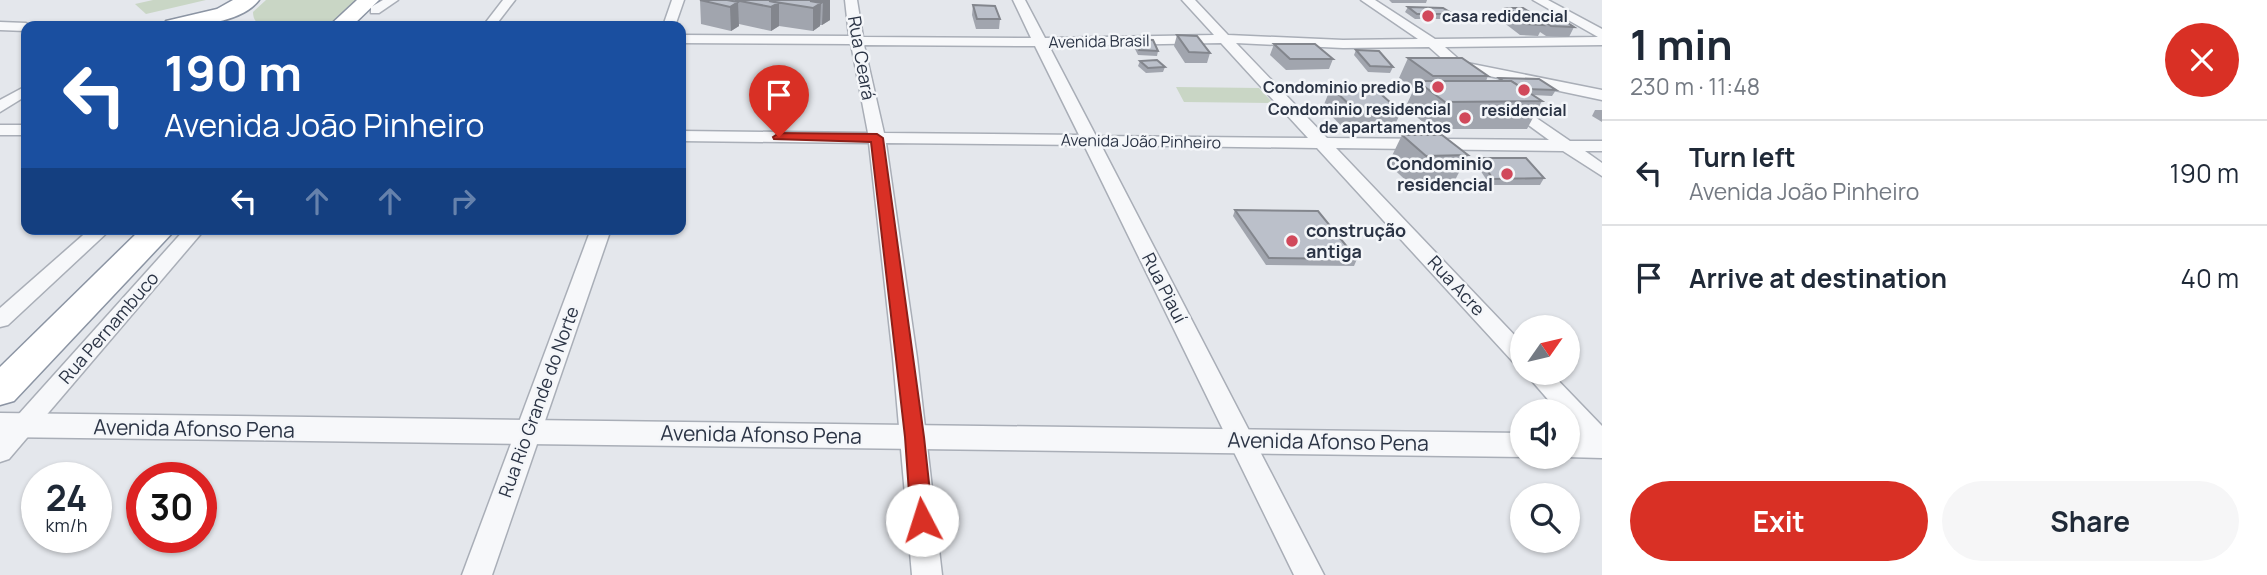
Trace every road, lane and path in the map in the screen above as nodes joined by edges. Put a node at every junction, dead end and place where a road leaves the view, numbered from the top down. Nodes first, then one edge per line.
1 (249, 0) edge
2 (261, 0) edge
3 (509, 0) edge
4 (678, 0) edge
5 (852, 0) edge
6 (1019, 0) edge
7 (1188, 0) edge
8 (1367, 0) edge
9 (1539, 0) edge
10 (194, 21) edge
11 (250, 21) edge
12 (493, 21) edge
13 (671, 21) edge
14 (0, 26) edge
15 (21, 27) edge
16 (686, 33) edge
17 (1602, 34) edge
18 (0, 35) edge
19 (21, 35) edge
20 (855, 37) junction
21 (686, 39) edge
22 (1225, 39) junction
23 (1602, 41) edge
24 (1041, 42) junction
25 (1431, 42) junction
26 (1455, 65) junction
27 (21, 93) edge
28 (1602, 95) edge
29 (0, 107) edge
30 (0, 130) edge
31 (21, 130) edge
32 (686, 136) edge
33 (877, 138) junction
34 (1090, 141) junction
35 (1323, 144) junction
36 (1602, 146) edge
37 (1568, 147) junction
38 (1602, 171) edge
39 (76, 235) edge
40 (95, 235) edge
41 (126, 235) edge
42 (154, 235) edge
43 (190, 235) edge
44 (599, 235) edge
45 (74, 254) junction
46 (0, 320) edge
47 (1510, 344) edge
48 (0, 360) edge
49 (1548, 385) edge
50 (0, 391) edge
51 (11, 426) edge
52 (528, 433) junction
53 (915, 437) junction
54 (1242, 441) junction
55 (1602, 444) edge
56 (1510, 445) edge
57 (1580, 445) edge
58 (0, 452) edge
59 (477, 575) edge
60 (927, 575) edge
61 (1309, 575) edge

1 - 10 highway
2 - 11 highway
3 - 12 street
4 - 13 street
5 - 20 street, Rua Ceará
6 - 24 street, Rua Piauí
7 - 22 street, Rua Acre
8 - 25 street
9 - 17 street
14 - 15 street
16 - 20 street, Avenida Brasil
18 - 19 street
20 - 21 street, Avenida Brasil
20 - 24 street, Avenida Brasil
20 - 33 street, Rua Ceará
22 - 24 street, Avenida Brasil
22 - 25 street, Avenida Brasil
22 - 35 street, Rua Acre
23 - 25 street, Avenida Brasil
24 - 34 street, Rua Piauí
25 - 26 street
26 - 28 street
26 - 37 street
27 - 29 street
30 - 31 street
32 - 33 street, Avenida João Pinheiro
33 - 34 street, Avenida João Pinheiro
33 - 53 street, Rua Ceará
34 - 35 street, Avenida João Pinheiro
34 - 54 street, Rua Piauí
35 - 37 street, Avenida João Pinheiro
35 - 47 street, Rua Acre
36 - 37 street, Avenida João Pinheiro
37 - 38 street
39 - 45 street
40 - 45 street
41 - 48 highway
42 - 50 highway
43 - 51 street, Rua Pernambuco
44 - 52 street, Rua Rio Grande do Norte
45 - 46 street
49 - 55 street
51 - 52 street, Avenida Afonso Pena
51 - 58 street, Rua Pernambuco
52 - 53 street, Avenida Afonso Pena
52 - 59 street, Rua Rio Grande do Norte
53 - 54 street, Avenida Afonso Pena
53 - 60 street, Rua Ceará
54 - 56 street, Avenida Afonso Pena
54 - 61 street, Rua Piauí
55 - 57 street

